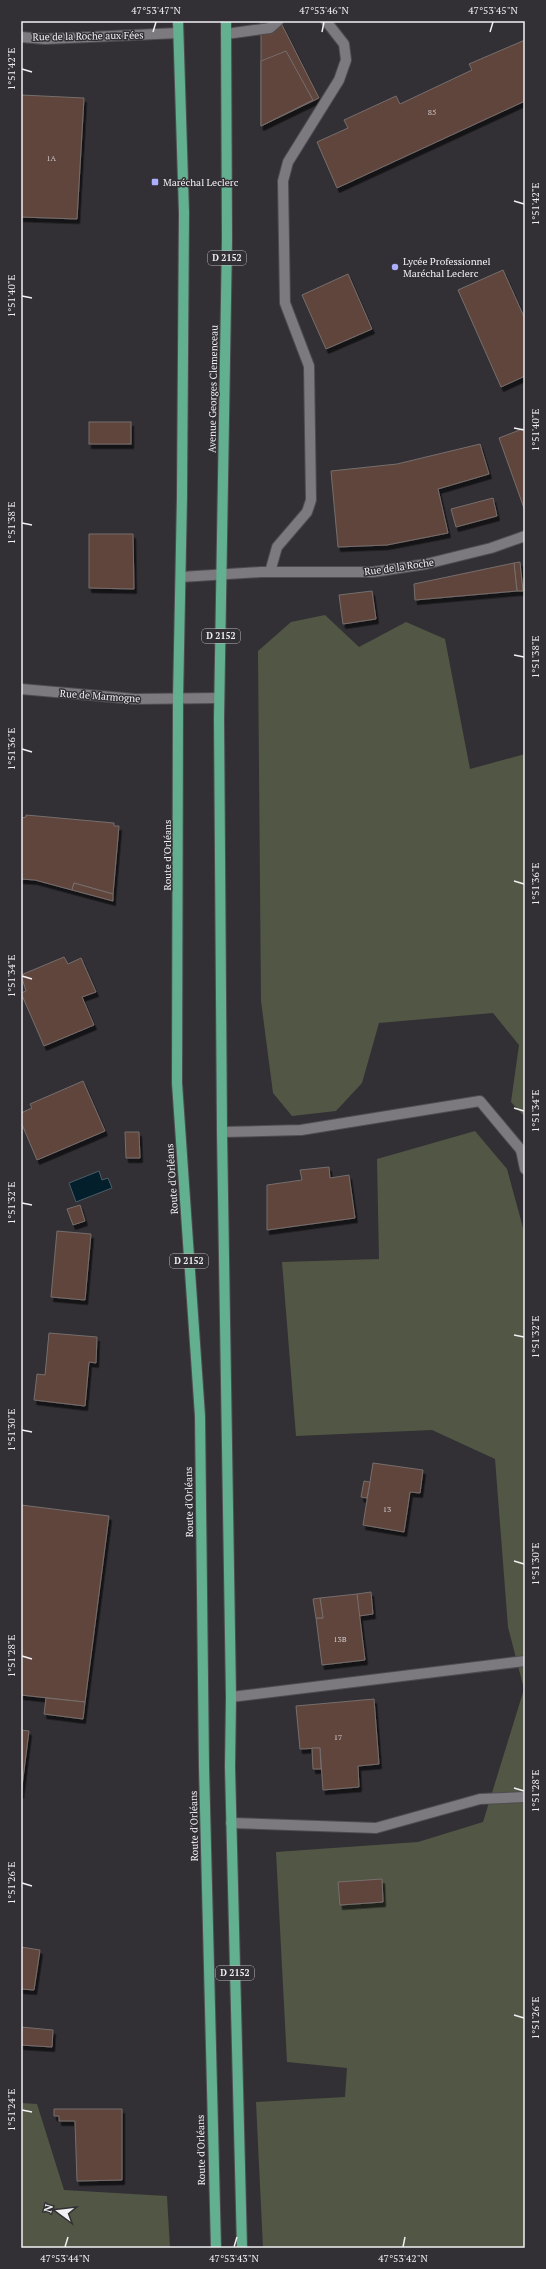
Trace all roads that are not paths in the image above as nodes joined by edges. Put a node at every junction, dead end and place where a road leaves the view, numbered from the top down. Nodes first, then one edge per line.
1 (178, 21) edge
2 (226, 21) edge
3 (278, 21) edge
4 (326, 21) edge
5 (178, 33) junction
6 (226, 34) junction
7 (21, 37) edge
8 (525, 536) edge
9 (270, 572) junction
10 (222, 574) junction
11 (181, 577) junction
12 (21, 689) edge
13 (219, 698) junction
14 (178, 699) junction
15 (222, 1132) junction
16 (523, 1151) edge
17 (525, 1169) edge
18 (525, 1661) edge
19 (231, 1697) junction
20 (525, 1797) edge
21 (231, 1823) junction
22 (216, 2248) edge
23 (242, 2248) edge

1 - 5 main road
2 - 6 main road, Avenue Georges Clemenceau / D 2152
3 - 6 street
4 - 9 street
5 - 7 street, Rue de la Roche aux Fées
5 - 11 main road
6 - 10 main road, Avenue Georges Clemenceau / D 2152
8 - 9 street, Rue de la Roche
9 - 10 street, Rue de la Roche
10 - 11 street, Rue de la Roche
10 - 13 main road, Avenue Georges Clemenceau / D 2152
11 - 14 main road
12 - 14 street, Rue de Marmogne
13 - 14 street, Rue de Marmogne
13 - 15 main road, Avenue Georges Clemenceau / D 2152
14 - 22 main road, Route d'Orléans / D 2152
15 - 16 street
15 - 19 main road, D 2152
16 - 17 street
18 - 19 street
19 - 21 main road, D 2152
20 - 21 street
21 - 23 main road, D 2152

